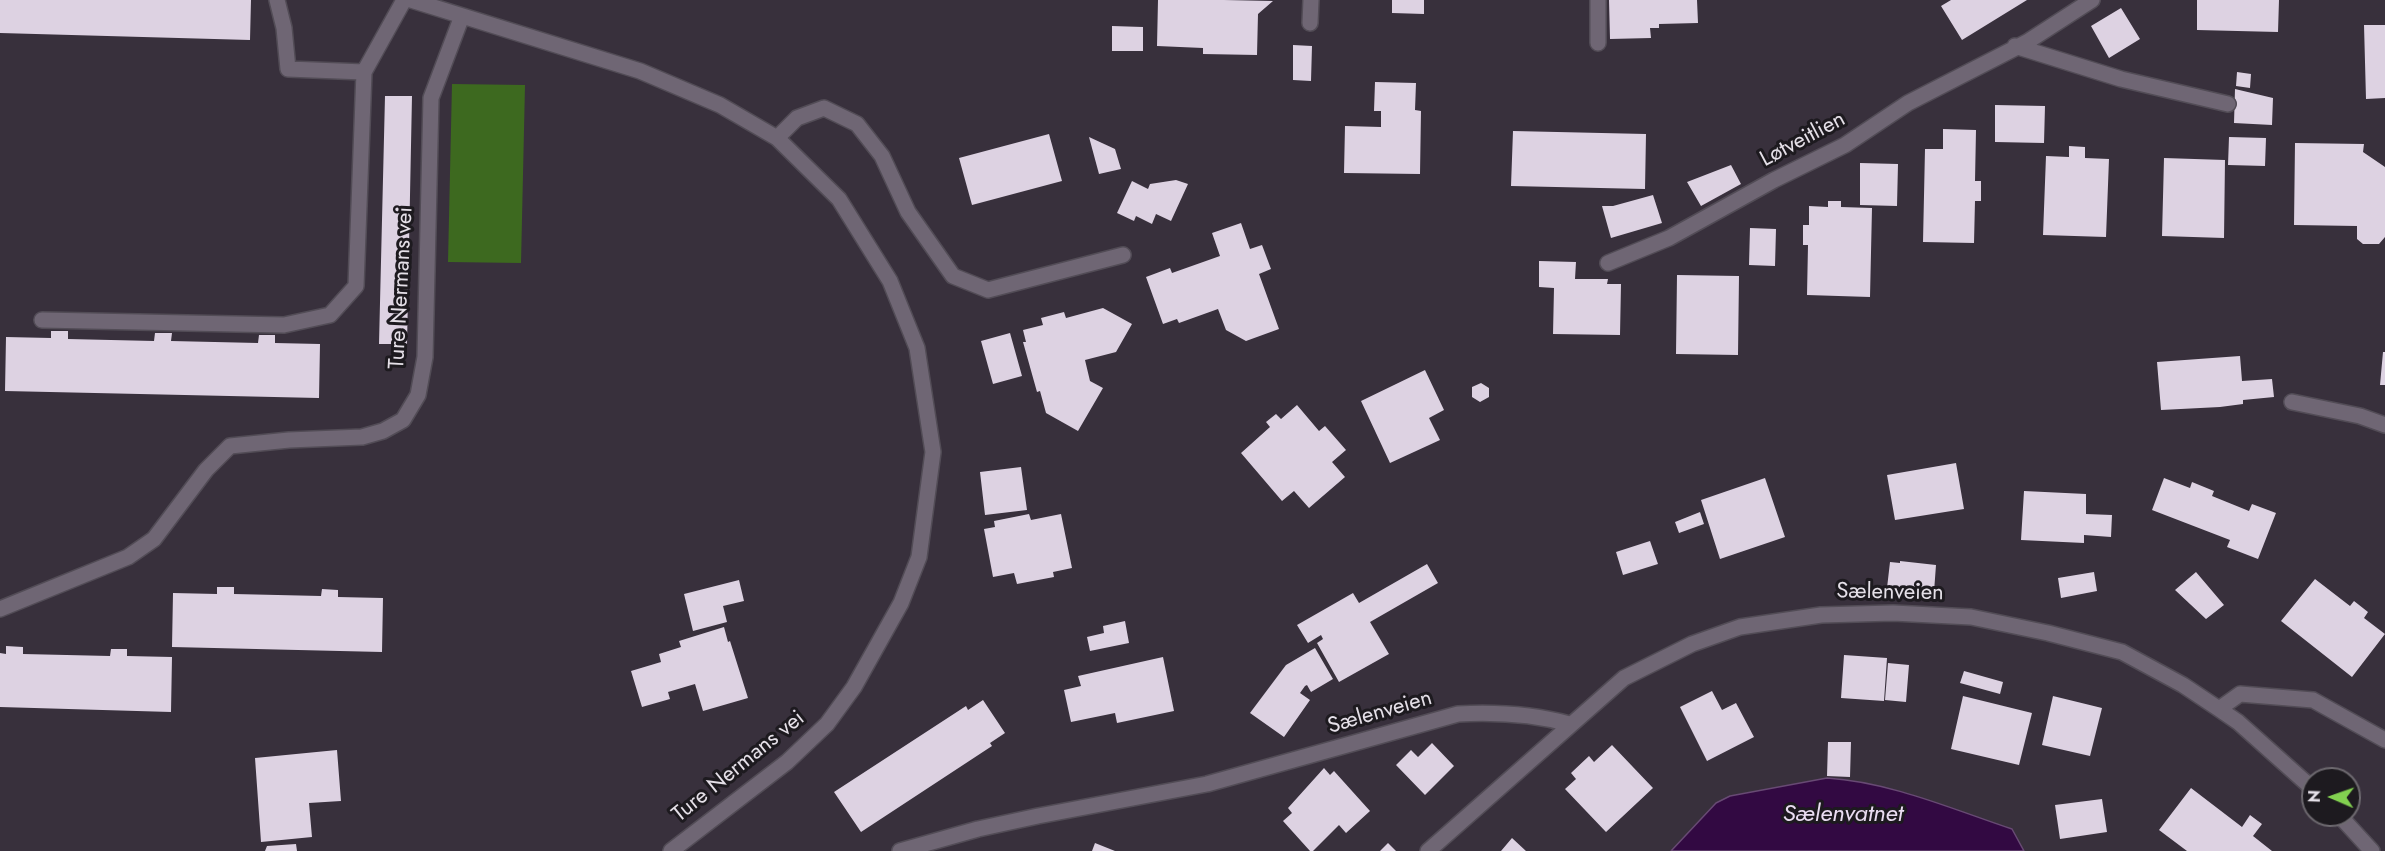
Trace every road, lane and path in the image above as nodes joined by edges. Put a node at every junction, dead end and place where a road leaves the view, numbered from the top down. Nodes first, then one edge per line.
1 (277, 0) edge
2 (404, 0) edge
3 (411, 0) edge
4 (1311, 0) edge
5 (1598, 0) edge
6 (2092, 0) edge
7 (462, 16) junction
8 (1310, 23) dead end
9 (1598, 43) dead end
10 (2015, 46) junction
11 (364, 72) junction
12 (2228, 104) dead end
13 (777, 138) junction
14 (1123, 255) dead end
15 (1608, 263) dead end
16 (42, 320) dead end
17 (2292, 402) dead end
18 (2385, 425) edge
19 (0, 609) edge
20 (2219, 709) junction
21 (1569, 724) junction
22 (2385, 740) edge
23 (2301, 778) edge
24 (2350, 827) edge
25 (671, 851) edge
26 (900, 851) edge
27 (1428, 851) edge
28 (2372, 851) edge

1 - 11 street
2 - 11 street
3 - 7 street, Ture Nermans vei
4 - 8 street
5 - 9 street
6 - 10 street, Løtveitlien
7 - 13 street, Ture Nermans vei
7 - 19 street, Ture Nermans vei
10 - 12 street
10 - 15 street, Løtveitlien
11 - 16 street
13 - 14 street
13 - 25 street, Ture Nermans vei
17 - 18 street
20 - 21 street, Sælenveien
20 - 22 street
20 - 23 street, Sælenveien
21 - 26 street, Sælenveien
21 - 27 street, Sælenveien
24 - 28 street

